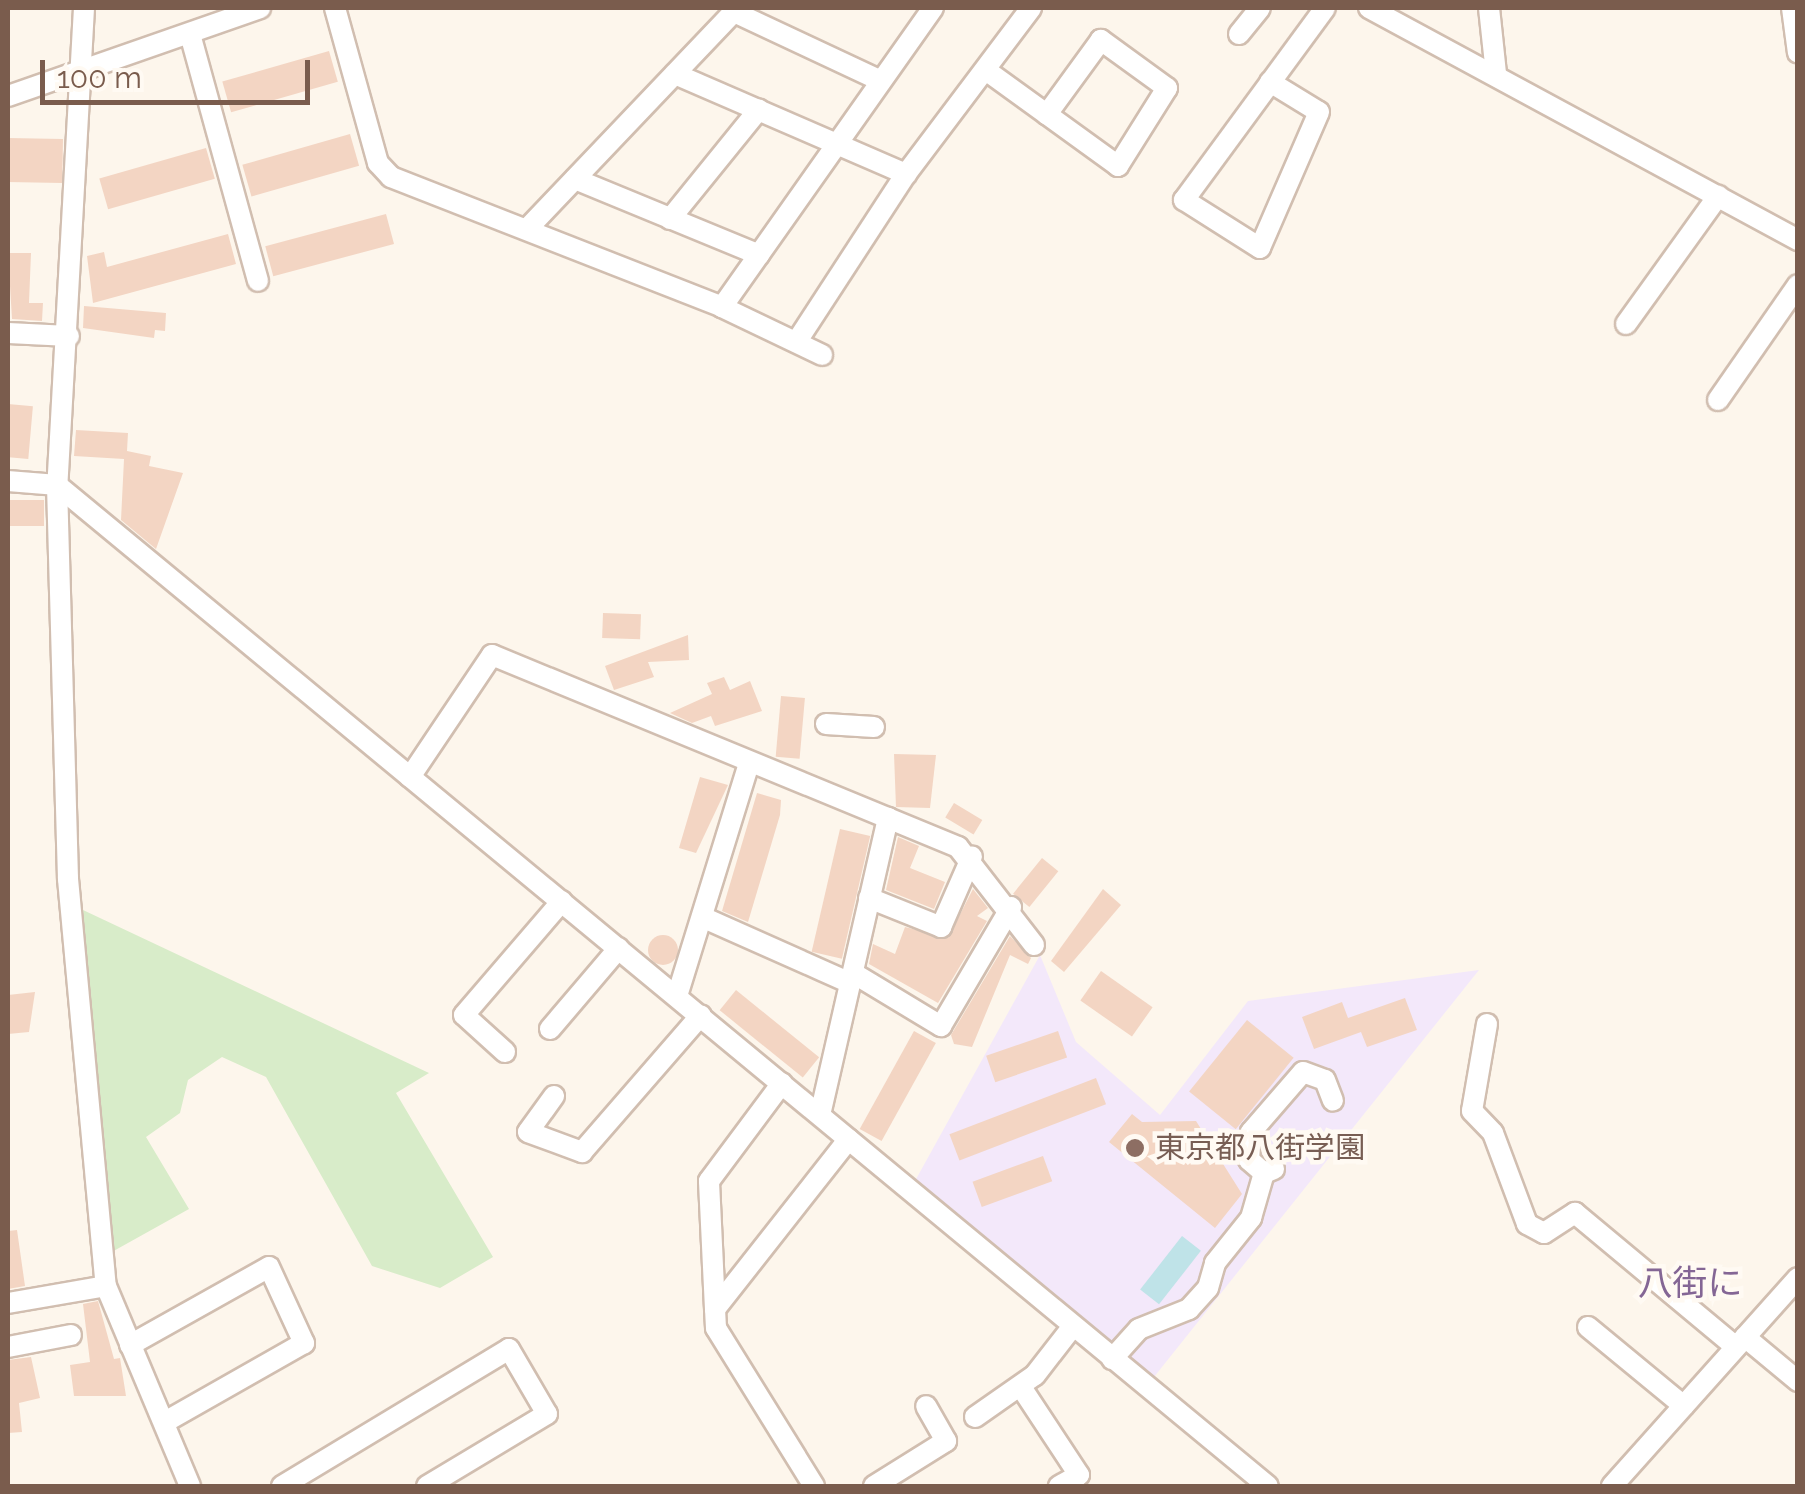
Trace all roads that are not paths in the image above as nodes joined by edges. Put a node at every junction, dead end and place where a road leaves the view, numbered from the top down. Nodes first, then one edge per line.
1 (84, 8) edge
2 (260, 8) edge
3 (335, 8) edge
4 (933, 8) edge
5 (1031, 8) edge
6 (1260, 8) edge
7 (1325, 8) edge
8 (1369, 8) edge
9 (1488, 8) edge
10 (1792, 8) edge
11 (190, 34) junction
12 (1240, 34) dead end
13 (1798, 54) edge
14 (82, 71) junction
15 (987, 71) junction
16 (1496, 73) junction
17 (675, 74) junction
18 (882, 81) junction
19 (1270, 82) junction
20 (8, 96) edge
21 (759, 109) junction
22 (1047, 114) junction
23 (838, 143) junction
24 (906, 174) junction
25 (574, 179) junction
26 (1718, 196) junction
27 (670, 219) junction
28 (528, 228) junction
29 (1798, 240) edge
30 (759, 255) junction
31 (258, 281) dead end
32 (1798, 286) edge
33 (722, 306) junction
34 (1626, 324) dead end
35 (8, 333) edge
36 (69, 336) junction
37 (796, 340) junction
38 (822, 355) dead end
39 (1718, 400) dead end
40 (8, 482) edge
41 (57, 485) junction
42 (826, 724) dead end
43 (874, 727) dead end
44 (748, 766) junction
45 (410, 777) junction
46 (888, 818) junction
47 (972, 856) junction
48 (869, 898) junction
49 (562, 901) junction
50 (1011, 907) junction
51 (702, 917) junction
52 (1034, 945) dead end
53 (619, 948) junction
54 (851, 978) junction
55 (677, 996) junction
56 (700, 1015) junction
57 (1487, 1024) dead end
58 (550, 1030) dead end
59 (505, 1052) dead end
60 (782, 1083) junction
61 (554, 1096) dead end
62 (1333, 1101) dead end
63 (820, 1114) junction
64 (850, 1139) junction
65 (1795, 1284) edge
66 (106, 1286) junction
67 (8, 1303) edge
68 (715, 1309) junction
69 (1072, 1326) junction
70 (1588, 1327) dead end
71 (70, 1335) dead end
72 (1741, 1342) junction
73 (130, 1345) junction
74 (8, 1347) edge
75 (1112, 1359) junction
76 (1798, 1380) edge
77 (1021, 1386) junction
78 (926, 1406) dead end
79 (1684, 1406) junction
80 (975, 1417) dead end
81 (165, 1422) junction
82 (451, 1481) edge
83 (1255, 1483) edge
84 (190, 1486) edge
85 (282, 1486) edge
86 (428, 1486) edge
87 (814, 1486) edge
88 (874, 1486) edge
89 (1059, 1486) edge
90 (1612, 1486) edge

1 - 14 street
2 - 11 street
3 - 28 street
4 - 18 street
5 - 15 street
6 - 12 street
7 - 19 street
8 - 16 street
9 - 16 street
10 - 13 street
11 - 14 street
11 - 31 street
14 - 20 street
14 - 36 street
15 - 22 street
15 - 24 street
16 - 26 street
17 - 18 street
17 - 21 street
17 - 25 street
18 - 23 street
19 - 19 street
21 - 23 street
21 - 27 street
22 - 22 street
23 - 24 street
23 - 30 street
24 - 37 street
25 - 27 street
25 - 28 street
26 - 29 street
26 - 34 street
27 - 30 street
28 - 33 street
30 - 33 street
32 - 39 street
33 - 37 street
35 - 36 street
36 - 41 street
37 - 38 street
40 - 41 street
41 - 45 street
41 - 66 street
42 - 43 street
44 - 45 street
44 - 46 street
44 - 51 street
45 - 49 street
46 - 47 street
46 - 48 street
47 - 48 street
47 - 50 street
48 - 54 street
49 - 53 street
49 - 59 street
50 - 52 street
50 - 54 street
51 - 54 street
51 - 55 street
53 - 55 street
53 - 58 street
54 - 63 street
55 - 56 street
56 - 60 street
56 - 61 street
57 - 72 street
60 - 63 street
60 - 68 street
62 - 75 street
63 - 64 street
64 - 68 street
64 - 69 street
65 - 72 street
66 - 67 street
66 - 73 street
68 - 87 street
69 - 75 street
69 - 77 street
70 - 79 street
71 - 74 street
72 - 76 street
72 - 79 street
73 - 81 street
73 - 81 street
75 - 83 street
77 - 80 street
77 - 89 street
78 - 88 street
79 - 90 street
81 - 84 street
82 - 85 street
82 - 86 street

